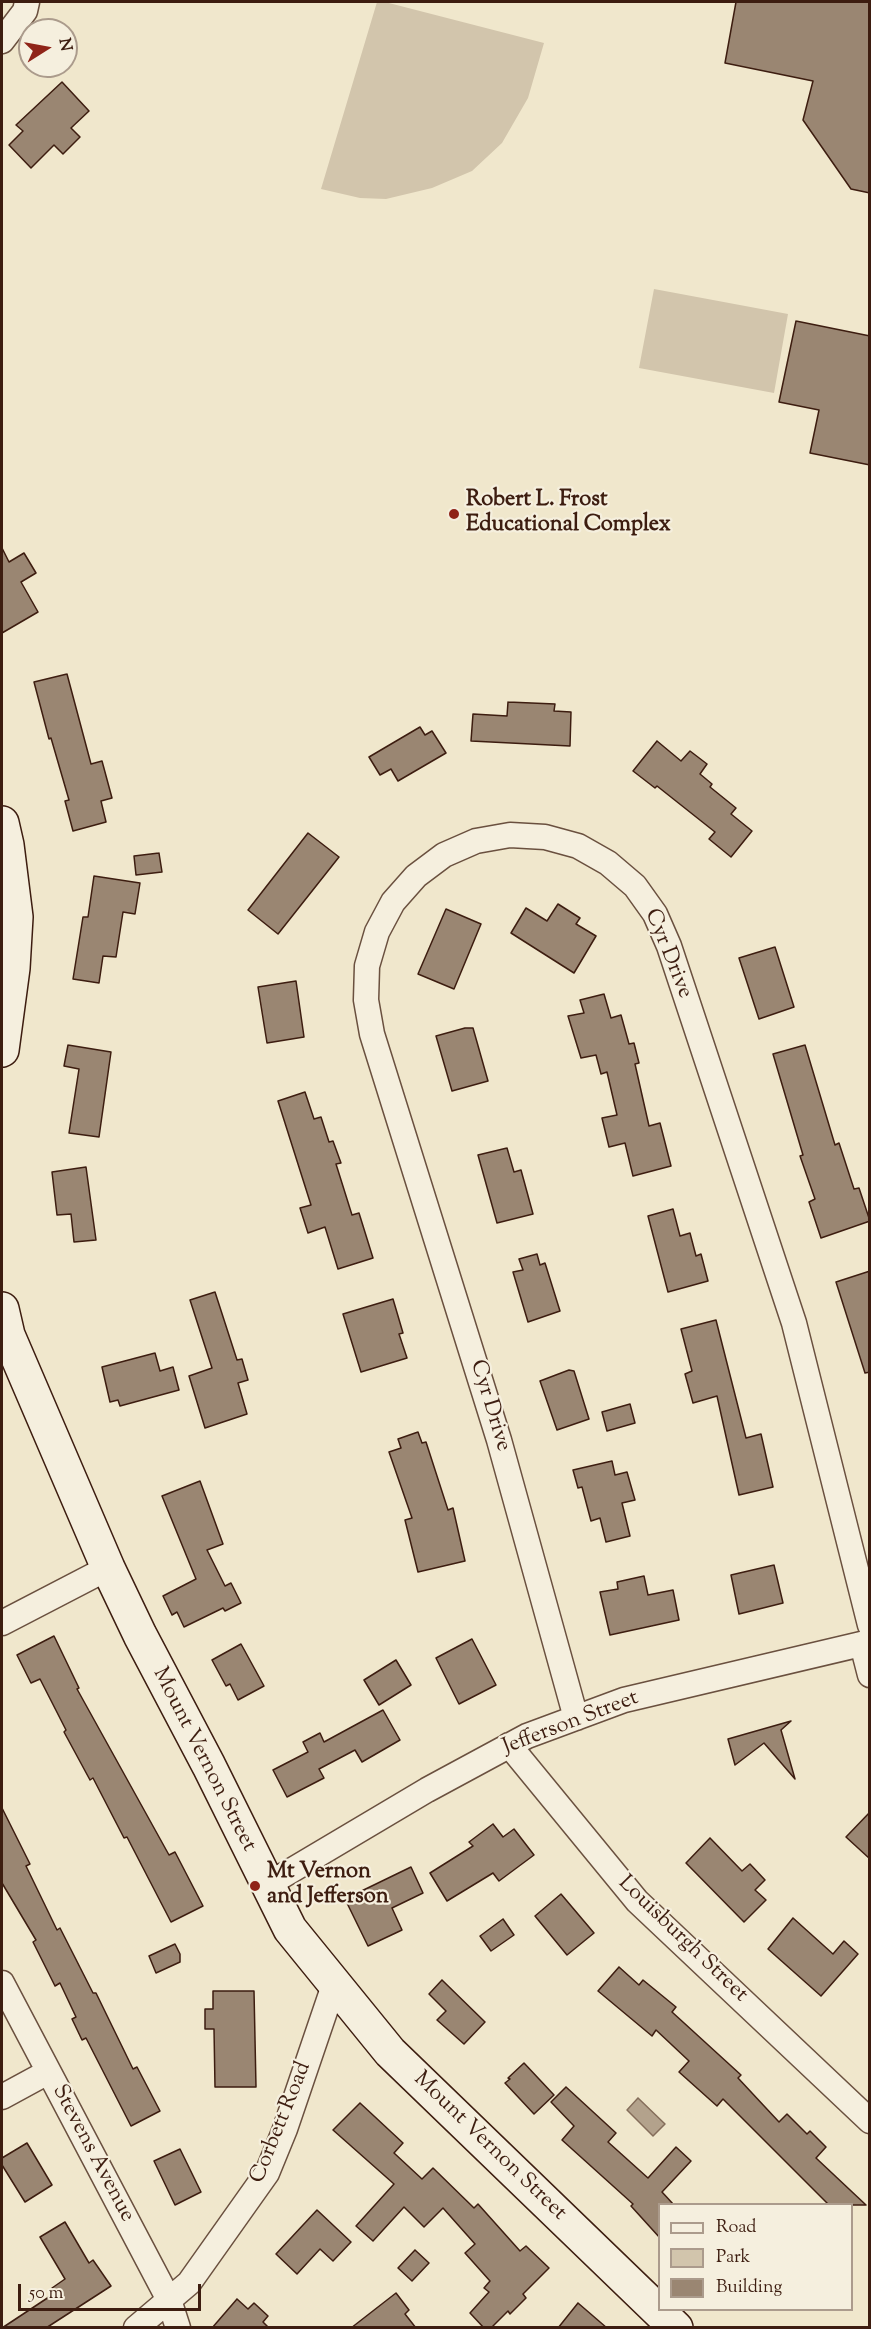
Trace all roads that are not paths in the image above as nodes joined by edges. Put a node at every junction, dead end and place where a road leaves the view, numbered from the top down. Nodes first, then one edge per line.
1 (27, 2) edge
2 (2, 41) edge
3 (2, 823) edge
4 (2, 1050) edge
5 (2, 1309) edge
6 (108, 1568) junction
7 (2, 1623) edge
8 (867, 1637) edge
9 (870, 1675) edge
10 (576, 1718) junction
11 (509, 1745) junction
12 (267, 1886) junction
13 (2, 1983) edge
14 (334, 1985) junction
15 (48, 2072) junction
16 (2, 2097) edge
17 (870, 2121) edge
18 (169, 2300) junction
19 (658, 2311) edge
20 (658, 2311) edge
21 (136, 2328) edge
22 (178, 2328) edge
23 (676, 2328) edge

1 - 2 street
3 - 4 main road
5 - 6 main road, Mount Vernon Street
6 - 7 street
6 - 12 main road, Mount Vernon Street
8 - 9 street, Cyr Drive
8 - 10 street, Jefferson Street
8 - 10 street, Cyr Drive
10 - 11 street, Jefferson Street
11 - 12 street, Jefferson Street
11 - 17 street, Louisburgh Street
12 - 14 main road, Mount Vernon Street
13 - 15 street, Stevens Avenue
14 - 18 street, Corbett Road
14 - 19 main road, Mount Vernon Street
15 - 16 street
15 - 18 street, Stevens Avenue
18 - 21 street, Corbett Road
18 - 22 street, Stevens Avenue
20 - 23 main road, Mount Vernon Street

